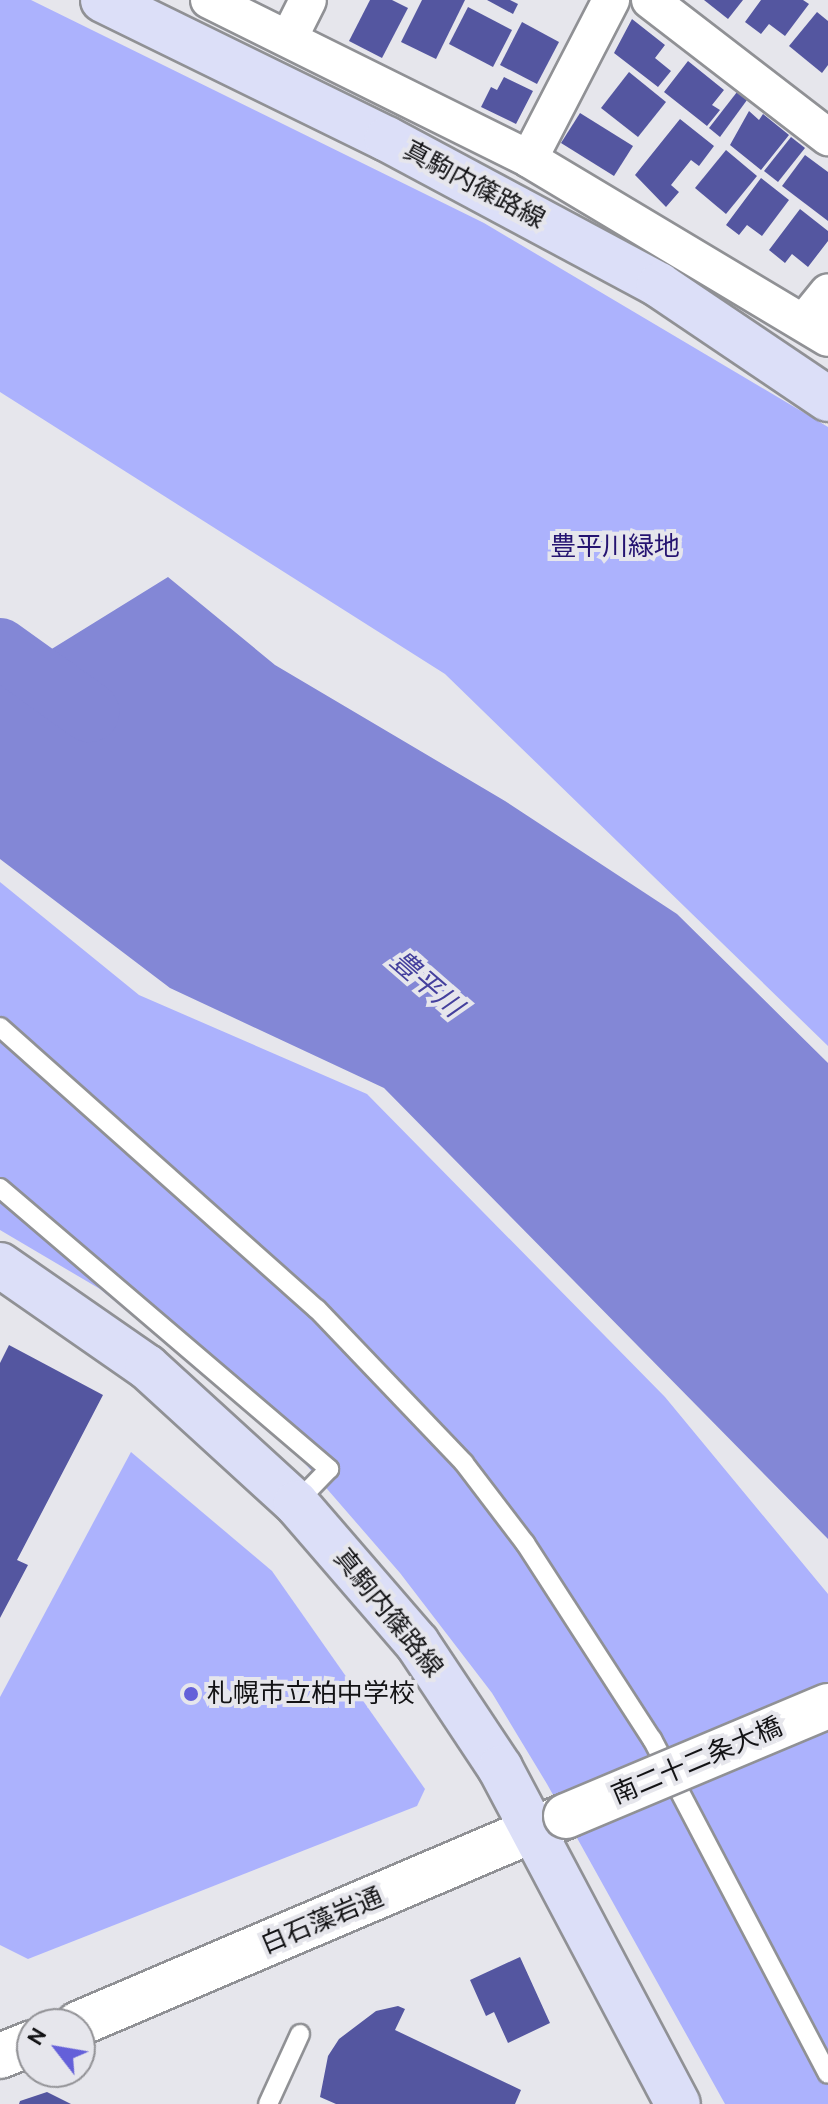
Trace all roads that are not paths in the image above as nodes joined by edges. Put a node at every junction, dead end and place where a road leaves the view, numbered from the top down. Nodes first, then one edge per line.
1 (103, 0) edge
2 (209, 0) edge
3 (308, 0) edge
4 (611, 0) edge
5 (650, 0) edge
6 (289, 38) junction
7 (828, 137) edge
8 (529, 159) junction
9 (828, 292) edge
10 (816, 330) edge
11 (828, 399) edge
12 (0, 1027) edge
13 (0, 1188) edge
14 (0, 1265) edge
15 (296, 1503) junction
16 (828, 1706) edge
17 (550, 1823) junction
18 (96, 2016) edge
19 (300, 2034) dead end
20 (828, 2074) edge
21 (268, 2104) edge
22 (678, 2104) edge

1 - 11 main road, 真駒内篠路線
2 - 6 street
3 - 6 street
4 - 8 street
5 - 7 street
6 - 8 street
8 - 10 street
9 - 10 street
12 - 20 lane
13 - 15 lane
14 - 15 main road, 真駒内篠路線
15 - 17 main road, 真駒内篠路線
16 - 17 main road, 南二十二条大橋, bridge
17 - 18 main road, 白石藻岩通
17 - 22 main road, 真駒内篠路線
19 - 21 lane

